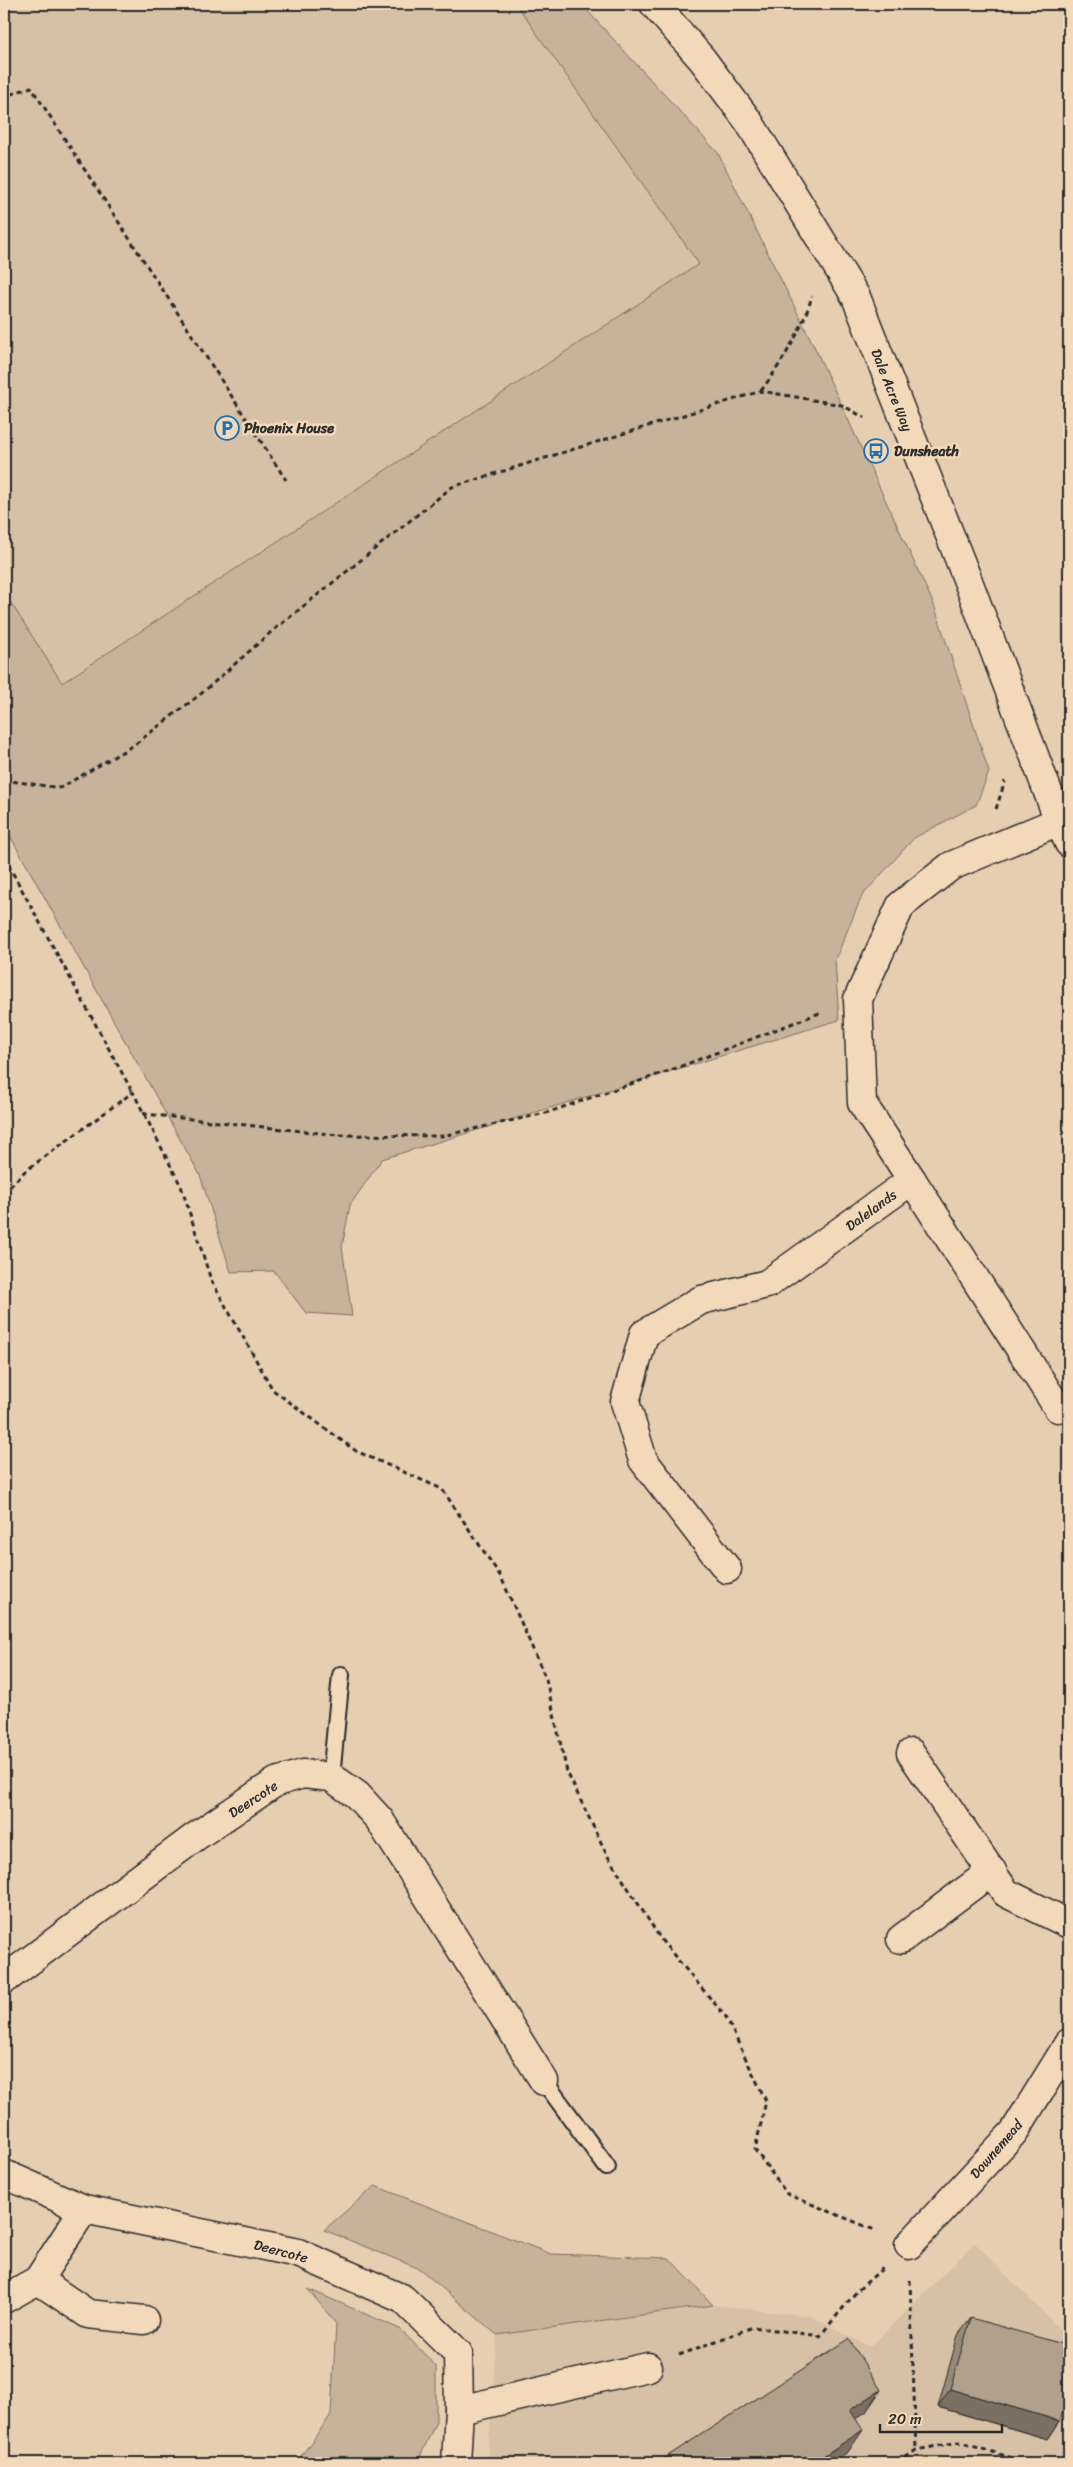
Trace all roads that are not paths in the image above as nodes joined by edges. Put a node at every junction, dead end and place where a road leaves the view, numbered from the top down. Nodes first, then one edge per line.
1 (654, 4) edge
2 (1064, 832) edge
3 (912, 1180) junction
4 (1058, 1408) dead end
5 (727, 1570) dead end
6 (342, 1675) dead end
7 (911, 1754) dead end
8 (331, 1777) junction
9 (992, 1871) junction
10 (1069, 1924) edge
11 (901, 1939) dead end
12 (4, 1980) edge
13 (1069, 2043) edge
14 (544, 2081) joint
15 (607, 2167) dead end
16 (4, 2174) edge
17 (84, 2209) junction
18 (909, 2245) road end
19 (38, 2280) junction
20 (4, 2298) edge
21 (144, 2320) dead end
22 (648, 2367) road end
23 (459, 2410) junction
24 (456, 2463) edge

1 - 2 street, Dale Acre Way
2 - 3 street
3 - 4 street
3 - 5 street, Dalelands
6 - 8 lane
7 - 9 street
8 - 12 street, Deercote
8 - 14 street, Deercote
9 - 10 street
9 - 11 street
13 - 18 street, Downemead
14 - 15 lane
16 - 17 street, Deercote
17 - 19 street
17 - 23 street, Deercote
19 - 20 street
19 - 21 street
22 - 23 street
23 - 24 street, Deercote

